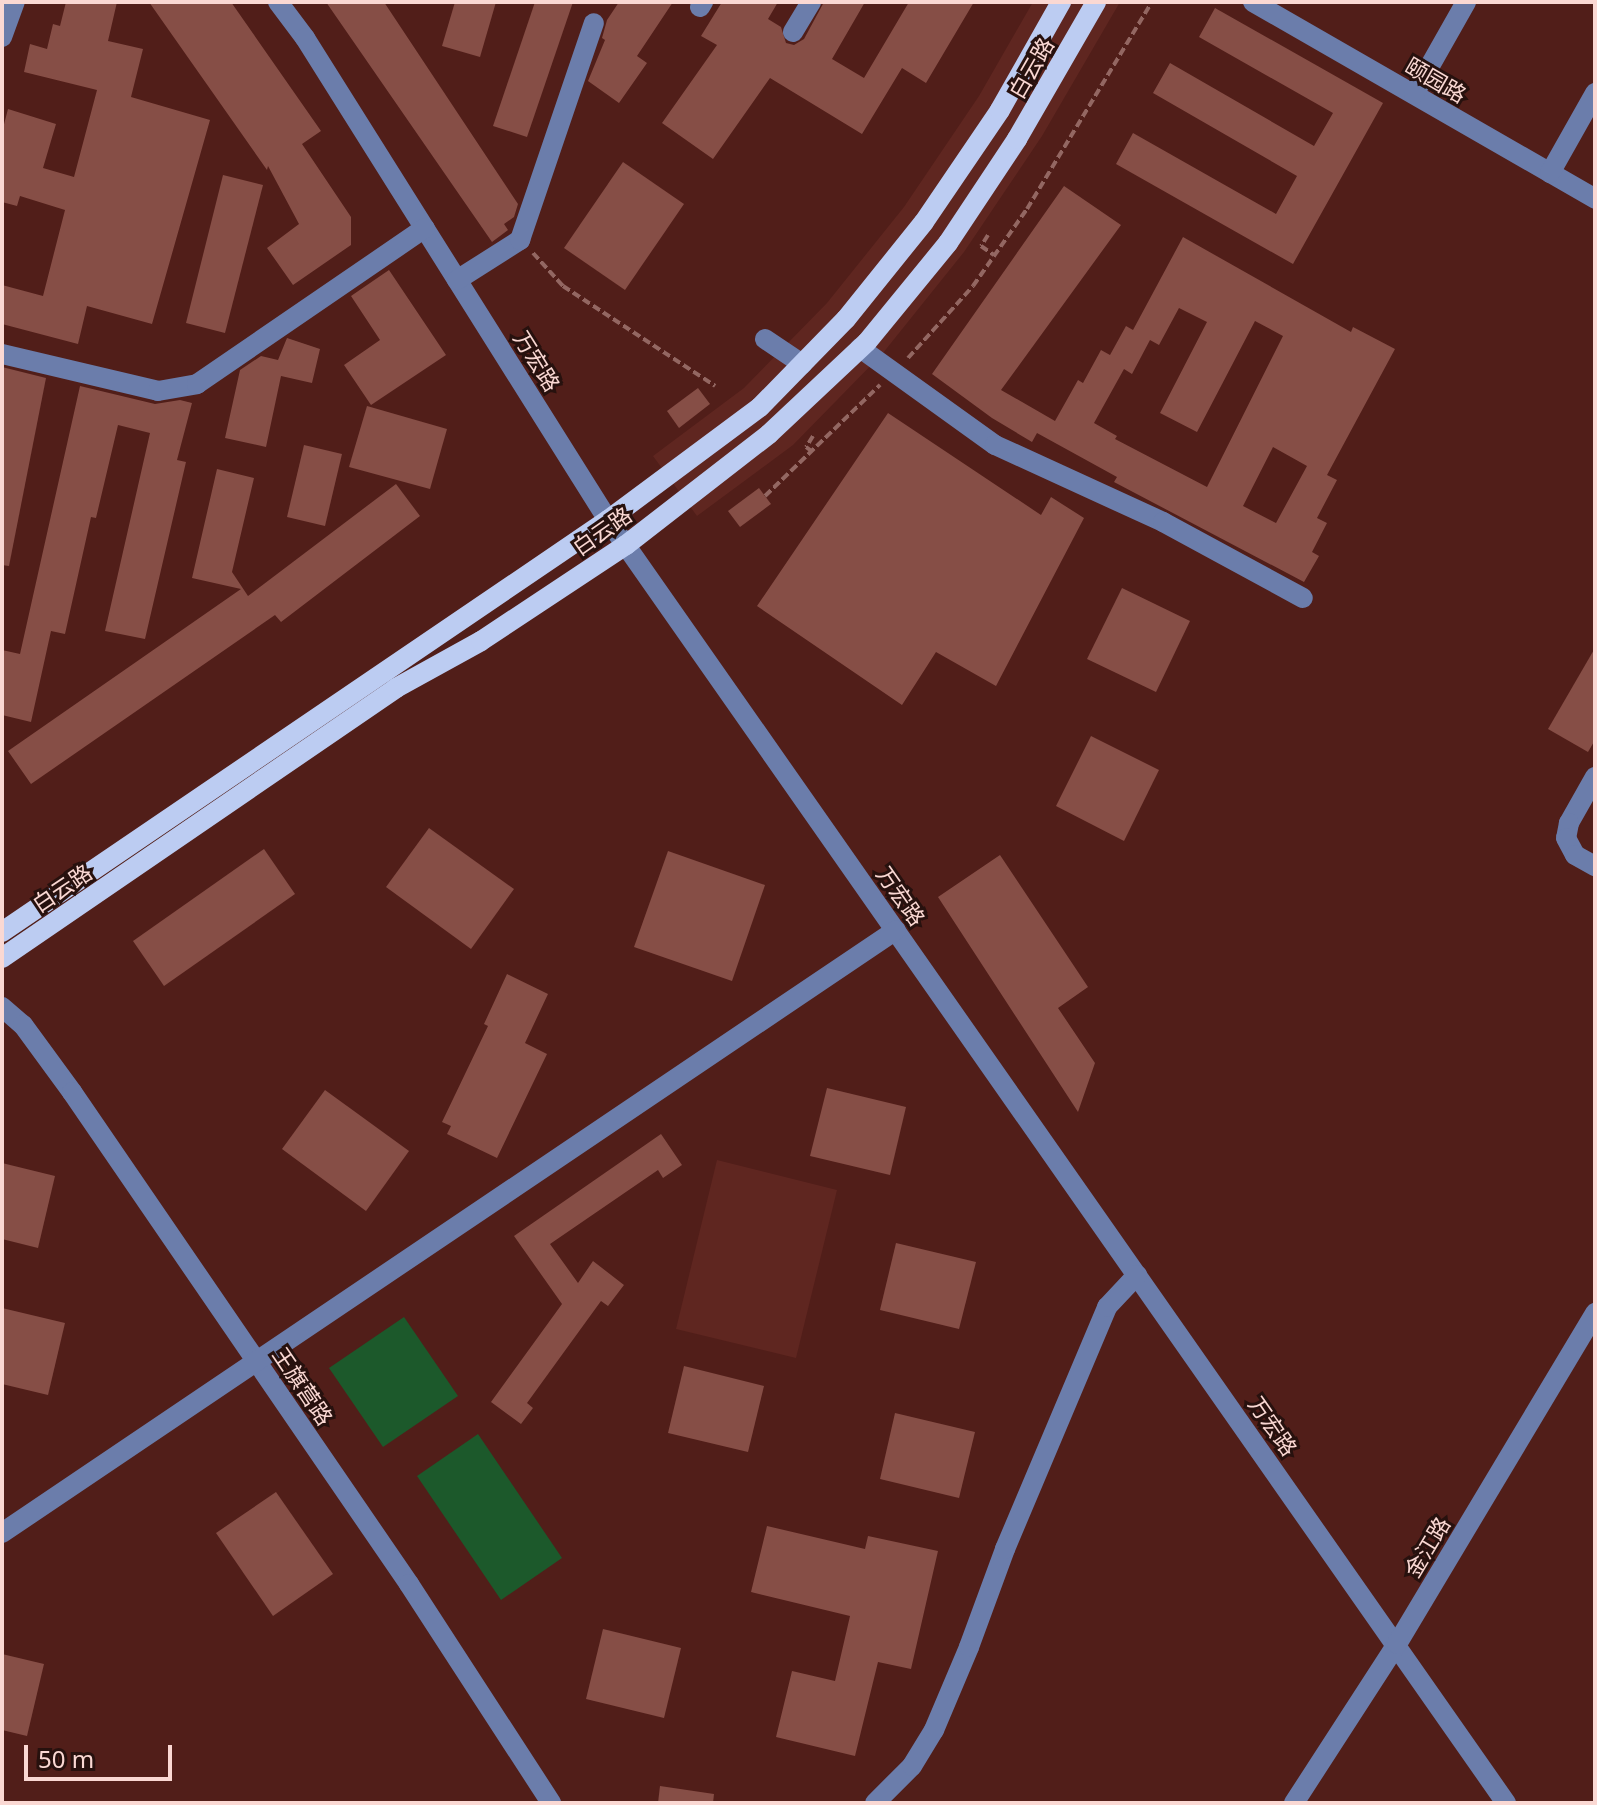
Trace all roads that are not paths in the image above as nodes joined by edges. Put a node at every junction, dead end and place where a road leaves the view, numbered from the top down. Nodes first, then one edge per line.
1 (15, 2) edge
2 (278, 2) edge
3 (811, 2) edge
4 (1061, 2) edge
5 (1096, 2) edge
6 (1253, 2) edge
7 (1466, 2) edge
8 (594, 23) dead end
9 (793, 32) dead end
10 (2, 37) edge
11 (1595, 93) edge
12 (1414, 94) junction
13 (1550, 173) junction
14 (1595, 199) edge
15 (425, 228) junction
16 (457, 280) junction
17 (765, 339) dead end
18 (860, 348) junction
19 (2, 354) edge
20 (802, 364) junction
21 (608, 520) junction
22 (626, 545) junction
23 (1303, 598) dead end
24 (1595, 777) edge
25 (1595, 866) edge
26 (896, 930) junction
27 (2, 932) edge
28 (2, 958) edge
29 (2, 1007) edge
30 (1137, 1275) junction
31 (1595, 1313) edge
32 (258, 1363) junction
33 (2, 1533) edge
34 (1397, 1644) junction
35 (551, 1803) edge
36 (875, 1803) edge
37 (1294, 1803) edge
38 (1506, 1803) edge

1 - 10 street
2 - 15 street, 万宏路
3 - 9 street
4 - 20 main road, 白云路
5 - 18 main road, 白云路
6 - 12 street, 颐园路
7 - 12 street
8 - 16 street
11 - 13 street
12 - 13 street, 颐园路
13 - 14 street, 颐园路
15 - 16 street, 万宏路
15 - 19 street
16 - 21 street, 万宏路
17 - 20 street
18 - 22 main road, 白云路
18 - 23 street
20 - 21 main road, 白云路
21 - 22 street, 万宏路
21 - 27 main road, 白云路
22 - 26 street, 万宏路
22 - 28 main road, 白云路
24 - 25 street
26 - 30 street, 万宏路
26 - 32 street
29 - 32 street, 王旗营路
30 - 34 street, 万宏路
30 - 36 street
31 - 34 street, 金江路
32 - 33 street
32 - 35 street, 王旗营路
34 - 37 street, 金江路
34 - 38 street, 万宏路

